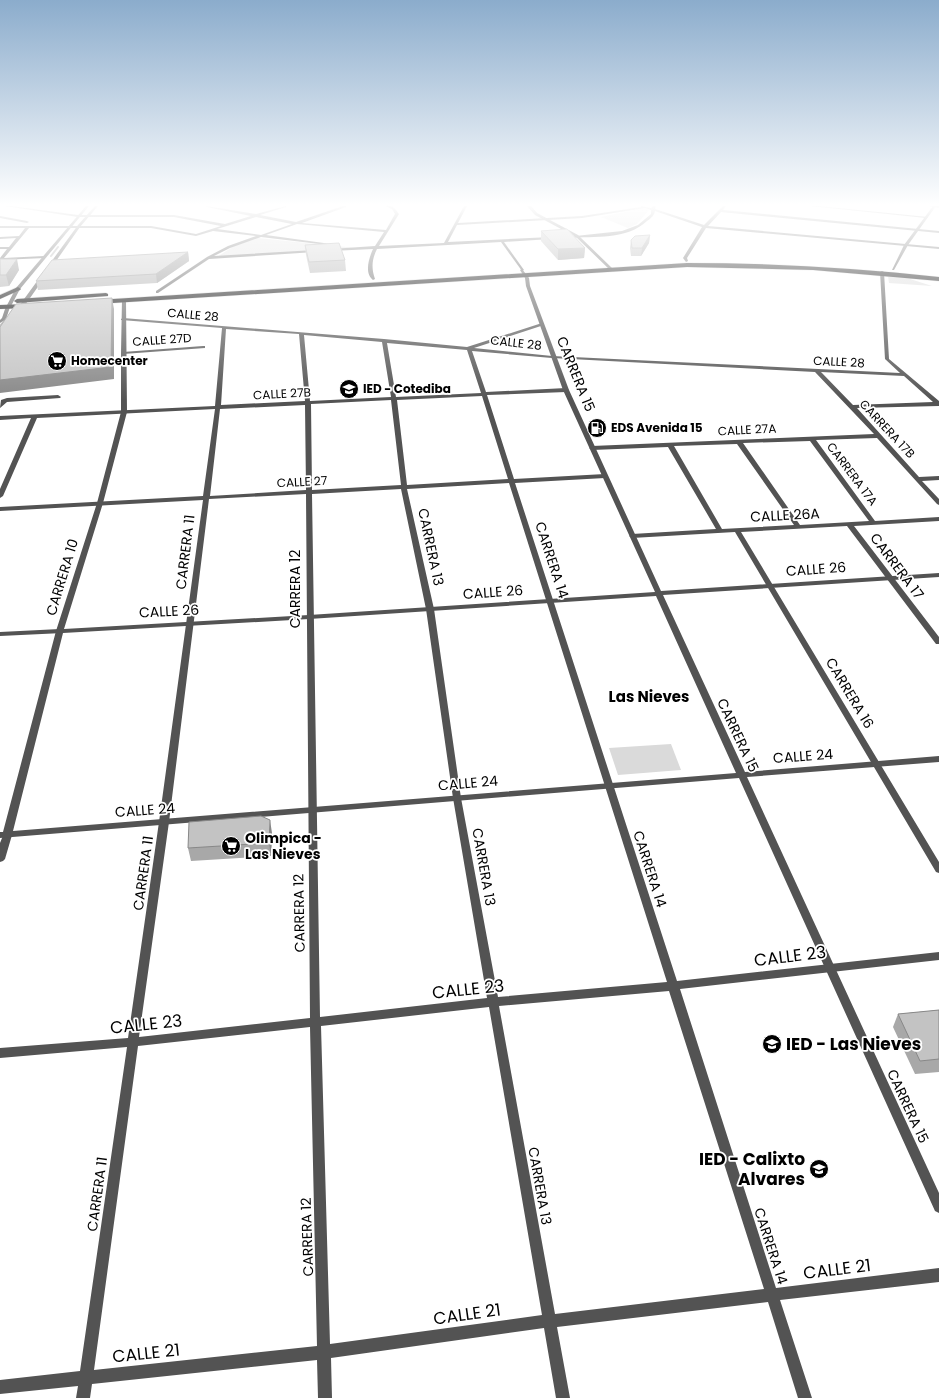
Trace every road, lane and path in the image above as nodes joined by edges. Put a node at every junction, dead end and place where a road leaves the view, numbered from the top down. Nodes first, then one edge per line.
1 (33, 271) edge
2 (46, 271) edge
3 (189, 271) edge
4 (370, 271) edge
5 (537, 271) edge
6 (868, 271) edge
7 (914, 271) edge
8 (524, 272) junction
9 (882, 272) junction
10 (939, 274) edge
11 (373, 279) junction
12 (939, 279) edge
13 (18, 289) junction
14 (158, 292) junction
15 (0, 297) edge
16 (25, 300) junction
17 (124, 300) junction
18 (0, 301) edge
19 (11, 301) junction
20 (8, 307) junction
21 (21, 307) junction
22 (0, 308) edge
23 (123, 319) junction
24 (0, 322) edge
25 (542, 324) junction
26 (224, 327) junction
27 (301, 332) junction
28 (384, 340) junction
29 (203, 347) dead end
30 (469, 348) junction
31 (123, 353) junction
32 (552, 357) junction
33 (816, 371) junction
34 (907, 375) junction
35 (566, 390) junction
36 (484, 394) junction
37 (58, 397) dead end
38 (394, 398) junction
39 (308, 403) junction
40 (938, 403) edge
41 (1, 404) edge
42 (218, 407) junction
43 (852, 407) junction
44 (124, 412) junction
45 (35, 416) junction
46 (0, 418) edge
47 (878, 436) junction
48 (811, 438) junction
49 (739, 442) junction
50 (670, 445) junction
51 (592, 448) junction
52 (605, 476) junction
53 (939, 478) edge
54 (918, 479) junction
55 (512, 481) junction
56 (404, 487) junction
57 (309, 492) junction
58 (0, 496) edge
59 (207, 498) junction
60 (100, 503) junction
61 (939, 503) edge
62 (0, 509) edge
63 (939, 519) edge
64 (874, 523) junction
65 (850, 524) junction
66 (798, 526) junction
67 (737, 530) junction
68 (720, 531) junction
69 (632, 536) junction
70 (939, 575) edge
71 (890, 578) junction
72 (770, 585) junction
73 (658, 592) junction
74 (550, 601) junction
75 (430, 609) junction
76 (309, 617) junction
77 (190, 623) junction
78 (60, 631) junction
79 (0, 634) edge
80 (939, 642) edge
81 (939, 759) edge
82 (877, 764) junction
83 (741, 774) junction
84 (609, 786) junction
85 (457, 798) junction
86 (312, 811) junction
87 (164, 822) junction
88 (3, 835) edge
89 (0, 859) edge
90 (939, 870) edge
91 (939, 956) edge
92 (829, 967) junction
93 (673, 986) junction
94 (494, 1002) junction
95 (315, 1022) junction
96 (133, 1042) junction
97 (0, 1053) edge
98 (939, 1207) edge
99 (939, 1275) edge
100 (772, 1295) junction
101 (549, 1321) junction
102 (324, 1352) junction
103 (86, 1378) junction
104 (0, 1388) edge
105 (83, 1398) edge
106 (325, 1398) edge
107 (563, 1398) edge
108 (805, 1398) edge

1 - 13 street
2 - 16 street
3 - 14 street
4 - 11 street
5 - 8 highway
6 - 9 highway
7 - 10 highway
8 - 11 highway
8 - 17 highway
8 - 25 street, CARRERA 15
9 - 12 highway
9 - 34 street
11 - 14 highway
13 - 15 highway
13 - 19 street
14 - 16 highway
16 - 19 highway
16 - 21 street
17 - 21 highway
17 - 23 street, CARRERA 10
18 - 19 highway
19 - 20 street
20 - 21 highway
20 - 22 highway
20 - 24 street
23 - 26 street, CALLE 28
23 - 31 street, CARRERA 10
25 - 30 street
25 - 32 street, CARRERA 15
26 - 27 street, CALLE 28
26 - 42 street, CARRERA 11
27 - 28 street, CALLE 28
27 - 39 street, CARRERA 12
28 - 30 street, CALLE 28
28 - 38 street, CARRERA 13
29 - 31 street, CALLE 27D
30 - 32 street, CALLE 28
30 - 36 street, CARRERA 14
31 - 44 street, CARRERA 10
32 - 33 street, CALLE 28
32 - 35 street, CARRERA 15
33 - 34 street, CALLE 28
33 - 43 street, CARRERA 17B
34 - 40 street
35 - 36 street, CALLE 27B
35 - 51 street, CARRERA 15
36 - 38 street, CALLE 27B
36 - 55 street, CARRERA 14
37 - 41 street
38 - 39 street, CALLE 27B
38 - 56 street, CARRERA 13
39 - 42 street, CALLE 27B
39 - 57 street, CARRERA 12
40 - 43 street
42 - 44 street, CALLE 27B
42 - 59 street, CARRERA 11
43 - 47 street, CARRERA 17B
44 - 45 street, CALLE 27B
44 - 60 street, CARRERA 10
45 - 46 street, CALLE 27B
45 - 58 street
47 - 48 street, CALLE 27A
47 - 54 street, CARRERA 17B
48 - 49 street, CALLE 27A
48 - 64 street, CARRERA 17A
49 - 50 street, CALLE 27A
49 - 66 street
50 - 51 street, CALLE 27A
50 - 68 street
51 - 52 street, CARRERA 15
52 - 55 street, CALLE 27
52 - 69 street, CARRERA 15
53 - 54 street
54 - 61 street, CARRERA 17B
55 - 56 street, CALLE 27
55 - 74 street, CARRERA 14
56 - 57 street, CALLE 27
56 - 75 street, CARRERA 13
57 - 59 street, CALLE 27
57 - 76 street, CARRERA 12
59 - 60 street, CALLE 27
59 - 77 street, CARRERA 11
60 - 62 street, CALLE 27
60 - 78 street, CARRERA 10
63 - 64 street, CALLE 26A
64 - 65 street, CALLE 26A
65 - 66 street, CALLE 26A
65 - 71 street, CARRERA 17
66 - 67 street, CALLE 26A
67 - 68 street, CALLE 26A
67 - 72 street, CARRERA 16
68 - 69 street, CALLE 26A
69 - 73 street, CARRERA 15
70 - 71 street, CALLE 26
71 - 72 street, CALLE 26
71 - 80 street, CARRERA 17
72 - 73 street, CALLE 26
72 - 82 street, CARRERA 16
73 - 74 street, CALLE 26
73 - 83 street, CARRERA 15
74 - 75 street, CALLE 26
74 - 84 street, CARRERA 14
75 - 76 street, CALLE 26
75 - 85 street, CARRERA 13
76 - 77 street, CALLE 26
76 - 86 street, CARRERA 12
77 - 78 street, CALLE 26
77 - 87 street, CARRERA 11
78 - 79 street, CALLE 26
78 - 88 street, CARRERA 10
81 - 82 street, CALLE 24
82 - 83 street, CALLE 24
82 - 90 street, CARRERA 16
83 - 84 street, CALLE 24
83 - 92 street, CARRERA 15
84 - 85 street, CALLE 24
84 - 93 street, CARRERA 14
85 - 86 street, CALLE 24
85 - 94 street, CARRERA 13
86 - 87 street, CALLE 24
86 - 95 street, CARRERA 12
87 - 88 street, CALLE 24
87 - 96 street, CARRERA 11
88 - 89 street, CARRERA 10
91 - 92 street, CALLE 23
92 - 93 street, CALLE 23
92 - 98 street, CARRERA 15
93 - 94 street, CALLE 23
93 - 100 street, CARRERA 14
94 - 95 street, CALLE 23
94 - 101 street, CARRERA 13
95 - 96 street, CALLE 23
95 - 102 street, CARRERA 12
96 - 97 street, CALLE 23
96 - 103 street, CARRERA 11
99 - 100 street, CALLE 21
100 - 101 street, CALLE 21
100 - 108 street, CARRERA 14
101 - 102 street, CALLE 21
101 - 107 street, CARRERA 13
102 - 103 street, CALLE 21
102 - 106 street, CARRERA 12
103 - 104 street, CALLE 21
103 - 105 street, CARRERA 11

